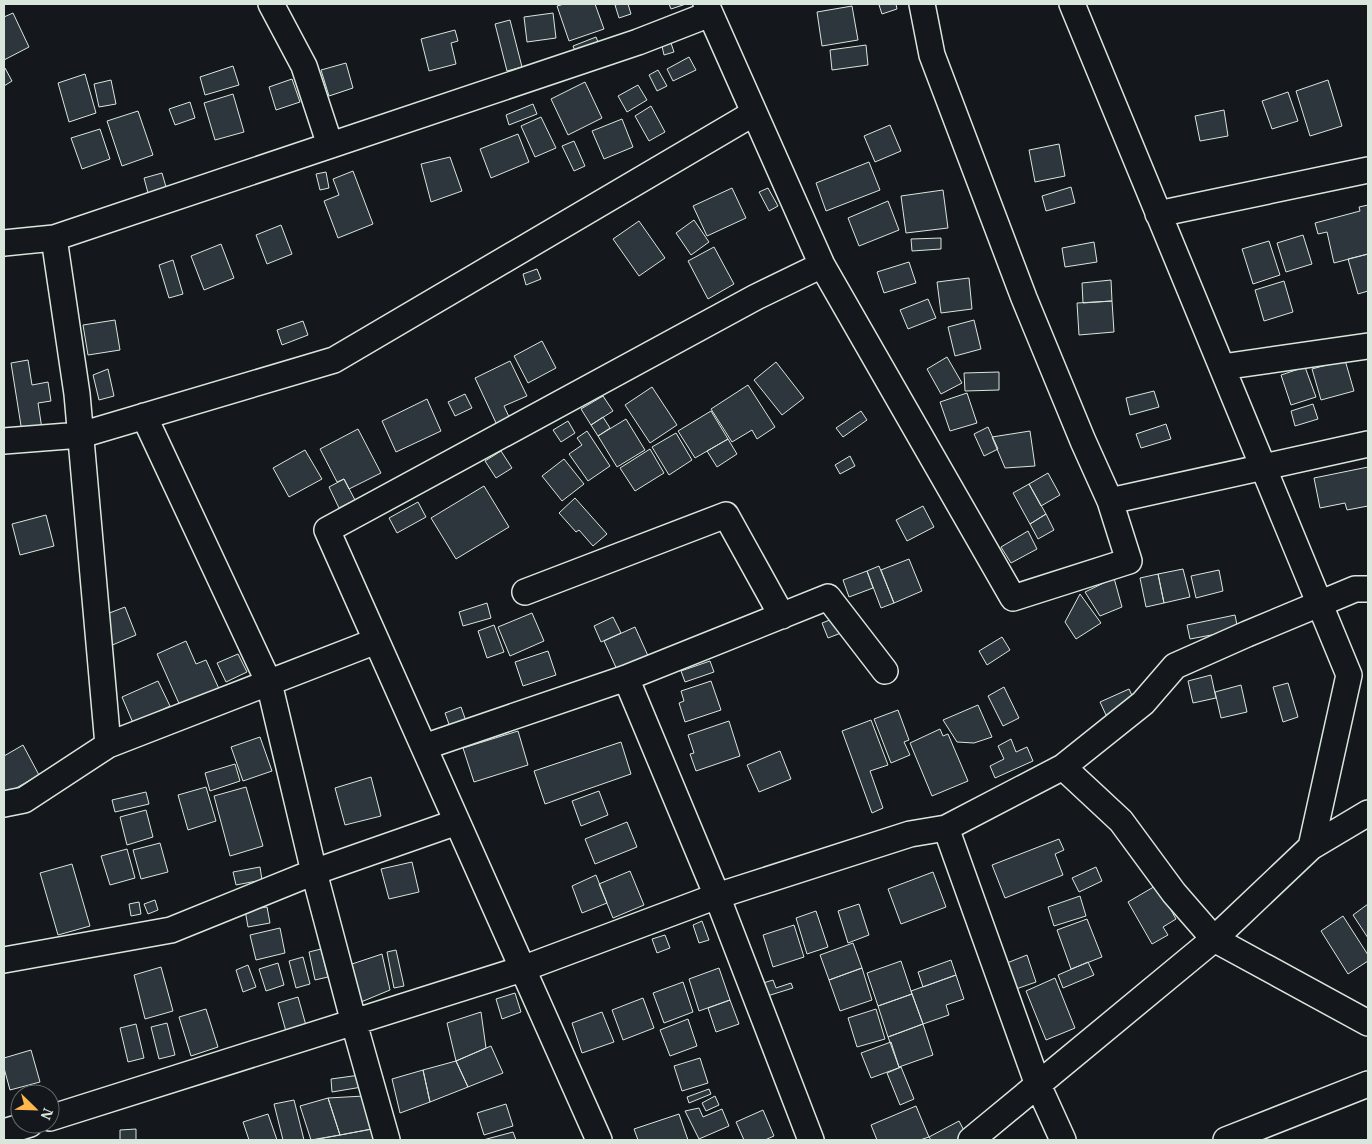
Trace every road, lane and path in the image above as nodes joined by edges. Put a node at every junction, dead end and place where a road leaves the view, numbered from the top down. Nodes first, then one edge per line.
1 (271, 4) edge
2 (922, 4) edge
3 (1072, 4) edge
4 (708, 9) edge
5 (754, 114) junction
6 (330, 145) junction
7 (1368, 170) edge
8 (1158, 214) junction
9 (54, 238) junction
10 (4, 243) edge
11 (822, 266) junction
12 (1368, 346) edge
13 (1222, 367) junction
14 (144, 416) junction
15 (81, 435) junction
16 (4, 442) edge
17 (1368, 444) edge
18 (1263, 467) junction
19 (1110, 501) junction
20 (1368, 589) edge
21 (525, 592) dead end
22 (1320, 604) junction
23 (782, 616) junction
24 (376, 641) junction
25 (885, 671) dead end
26 (626, 678) junction
27 (269, 684) junction
28 (108, 745) junction
29 (424, 747) junction
30 (1063, 767) junction
31 (4, 804) edge
32 (1368, 813) edge
33 (457, 822) junction
34 (946, 828) junction
35 (1312, 847) junction
36 (314, 872) junction
37 (717, 896) junction
38 (1214, 939) junction
39 (4, 960) edge
40 (522, 969) junction
41 (354, 1022) junction
42 (1368, 1023) edge
43 (1368, 1084) edge
44 (1038, 1085) junction
45 (60, 1115) edge
46 (387, 1140) edge
47 (599, 1140) edge
48 (811, 1140) edge
49 (970, 1140) edge
50 (1064, 1140) edge
51 (1226, 1140) edge

1 - 6 street
2 - 19 street
3 - 8 street
4 - 5 street
4 - 6 street
5 - 11 street
5 - 14 street
6 - 9 street
7 - 8 street
8 - 13 street
9 - 10 street
9 - 15 street
11 - 19 street
11 - 24 street
12 - 13 street
13 - 18 street
14 - 15 street
14 - 27 street
15 - 16 street
15 - 28 street
17 - 18 street
18 - 19 street
18 - 22 street
20 - 22 street
21 - 23 street
22 - 30 street
22 - 35 street
23 - 25 street
23 - 26 street
24 - 27 street
24 - 29 street
26 - 29 street
26 - 37 street
27 - 28 street
27 - 36 street
28 - 31 street
29 - 33 street
30 - 34 street
30 - 38 street
32 - 35 street
33 - 36 street
33 - 40 street
34 - 37 street
34 - 44 street
35 - 38 street
36 - 39 street
36 - 41 street
37 - 40 street
37 - 48 street
38 - 42 street
38 - 44 street
40 - 41 street
40 - 47 street
41 - 45 street
41 - 46 street
43 - 51 street
44 - 49 street
44 - 50 street

